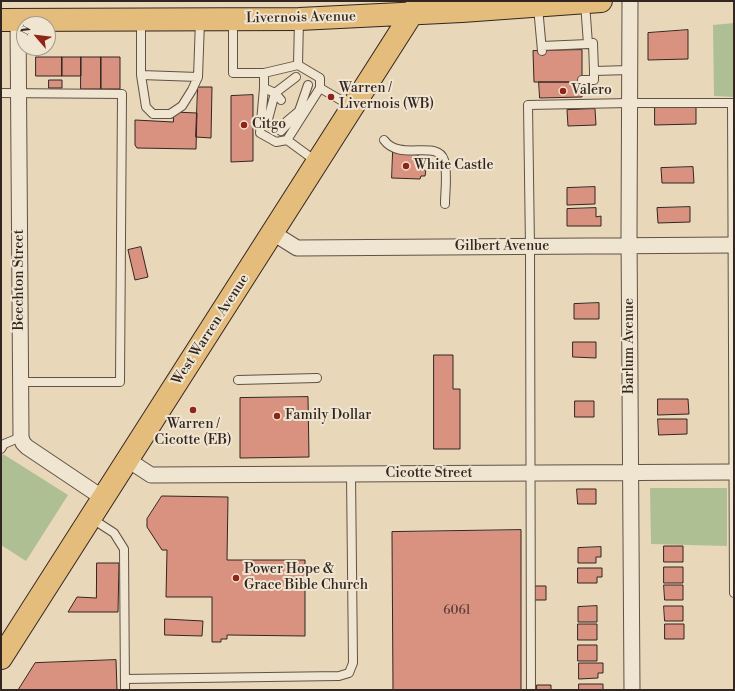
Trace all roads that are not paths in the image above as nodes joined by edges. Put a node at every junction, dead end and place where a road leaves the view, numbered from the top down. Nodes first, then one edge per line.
1 (630, 1) edge
2 (574, 2) edge
3 (416, 8) edge
4 (200, 19) junction
5 (233, 19) junction
6 (299, 19) junction
7 (10, 20) edge
8 (142, 20) junction
9 (588, 44) junction
10 (298, 65) junction
11 (629, 70) junction
12 (594, 71) junction
13 (264, 73) junction
14 (141, 75) junction
15 (198, 77) junction
16 (296, 77) dead end
17 (582, 80) dead end
18 (308, 85) dead end
19 (290, 86) dead end
20 (264, 88) junction
21 (320, 88) junction
22 (1, 93) edge
23 (19, 93) junction
24 (275, 93) junction
25 (303, 94) dead end
26 (281, 100) dead end
27 (630, 103) junction
28 (733, 103) edge
29 (352, 107) junction
30 (299, 111) junction
31 (273, 113) dead end
32 (287, 121) dead end
33 (267, 123) dead end
34 (281, 131) dead end
35 (287, 140) junction
36 (384, 140) dead end
37 (318, 162) junction
38 (445, 204) dead end
39 (273, 233) junction
40 (733, 245) edge
41 (629, 246) junction
42 (530, 247) junction
43 (317, 378) dead end
44 (238, 380) dead end
45 (20, 382) junction
46 (21, 437) junction
47 (1, 449) edge
48 (128, 460) junction
49 (734, 472) edge
50 (530, 473) junction
51 (630, 473) junction
52 (351, 474) junction
53 (103, 498) junction
54 (90, 517) junction
55 (734, 593) edge
56 (1, 657) edge
57 (125, 679) junction
58 (125, 690) edge
59 (531, 690) edge
60 (632, 690) edge

1 - 11 street, Barlum Avenue
2 - 3 main road, Livernois Avenue
2 - 9 lane
2 - 9 lane
3 - 6 main road, Livernois Avenue
3 - 29 main road, West Warren Avenue
4 - 5 main road, Livernois Avenue
4 - 8 main road, Livernois Avenue
4 - 15 lane
5 - 6 main road, Livernois Avenue
5 - 13 lane
6 - 10 lane
7 - 8 main road, Livernois Avenue
7 - 23 street, Beechton Street
8 - 14 lane
9 - 12 lane
10 - 13 lane
10 - 21 lane
11 - 12 lane
11 - 27 street, Barlum Avenue
12 - 17 lane
13 - 20 lane
14 - 15 lane
14 - 15 lane
16 - 24 lane
18 - 30 lane
19 - 24 lane
20 - 24 lane
20 - 35 lane
21 - 29 lane
21 - 30 lane
22 - 23 lane
23 - 45 street, Beechton Street
23 - 45 lane
24 - 26 lane
24 - 31 lane
24 - 33 lane
25 - 30 lane
27 - 28 lane
27 - 41 street, Barlum Avenue
27 - 42 lane
28 - 40 lane
29 - 37 main road, West Warren Avenue
30 - 32 lane
30 - 34 lane
30 - 35 lane
35 - 37 lane
36 - 38 lane
37 - 39 main road, West Warren Avenue
39 - 42 street, Gilbert Avenue
39 - 48 main road, West Warren Avenue
40 - 41 street, Gilbert Avenue
40 - 49 lane
41 - 42 street, Gilbert Avenue
41 - 51 street, Barlum Avenue
42 - 50 lane
43 - 44 lane
45 - 46 street, Beechton Street
46 - 47 lane
46 - 53 street
48 - 52 street, Cicotte Street
48 - 53 main road, West Warren Avenue
49 - 51 street, Cicotte Street
49 - 55 lane
50 - 51 street, Cicotte Street
50 - 52 street, Cicotte Street
50 - 59 lane
51 - 60 street, Barlum Avenue
52 - 57 lane
53 - 54 main road, West Warren Avenue
54 - 56 main road, West Warren Avenue
54 - 57 lane
57 - 58 lane

